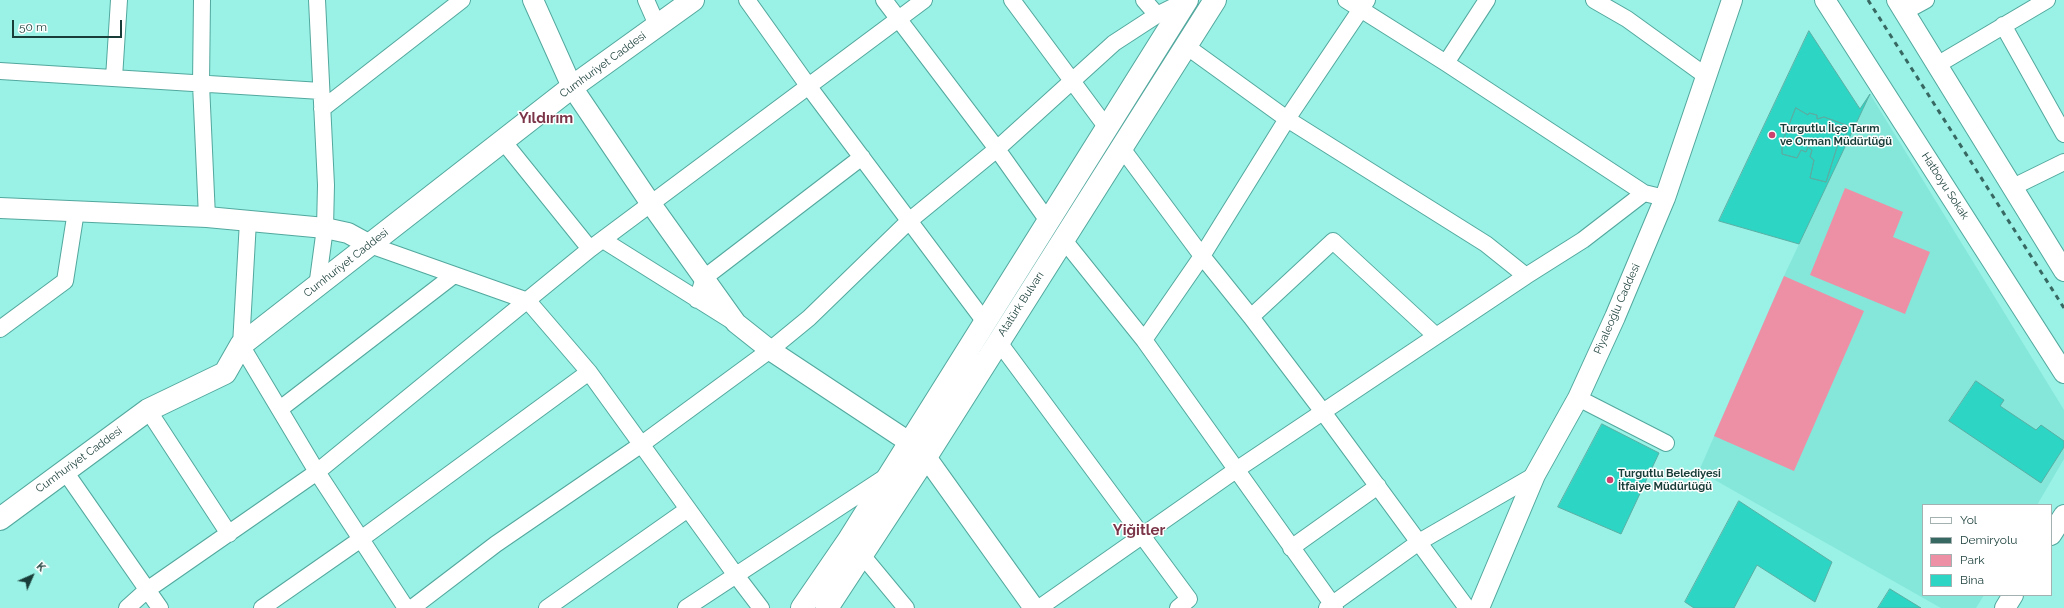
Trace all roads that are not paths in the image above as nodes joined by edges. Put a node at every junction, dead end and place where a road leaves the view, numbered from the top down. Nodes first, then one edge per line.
1 (119, 0) edge
2 (202, 0) edge
3 (317, 0) edge
4 (462, 0) edge
5 (533, 0) edge
6 (646, 0) edge
7 (693, 0) edge
8 (748, 0) edge
9 (884, 0) edge
10 (924, 0) edge
11 (1012, 0) edge
12 (1144, 0) edge
13 (1187, 0) edge
14 (1215, 0) edge
15 (1346, 0) edge
16 (1487, 0) edge
17 (1594, 0) edge
18 (1618, 0) edge
19 (1732, 0) edge
20 (1825, 0) edge
21 (1926, 0) edge
22 (2047, 0) edge
23 (1364, 5) edge
24 (1900, 6) edge
25 (898, 20) junction
26 (1627, 20) junction
27 (1163, 21) junction
28 (657, 25) junction
29 (2003, 25) junction
30 (1186, 46) junction
31 (1446, 63) junction
32 (1937, 65) junction
33 (0, 71) edge
34 (1706, 76) junction
35 (114, 78) junction
36 (1072, 80) junction
37 (201, 84) junction
38 (572, 87) junction
39 (809, 87) junction
40 (321, 91) junction
41 (322, 109) junction
42 (1287, 119) junction
43 (1107, 128) junction
44 (2064, 134) edge
45 (503, 141) junction
46 (1121, 147) junction
47 (997, 149) junction
48 (862, 158) junction
49 (2064, 162) edge
50 (2011, 188) junction
51 (1644, 193) junction
52 (1665, 198) junction
53 (651, 204) junction
54 (0, 208) edge
55 (76, 211) junction
56 (208, 216) junction
57 (248, 220) junction
58 (909, 221) junction
59 (1048, 221) junction
60 (325, 228) junction
61 (603, 240) junction
62 (1063, 240) junction
63 (370, 245) junction
64 (590, 250) junction
65 (1202, 256) junction
66 (2064, 271) edge
67 (454, 276) junction
68 (1526, 276) junction
69 (704, 278) junction
70 (317, 287) junction
71 (697, 300) junction
72 (528, 301) junction
73 (1251, 317) junction
74 (985, 322) junction
75 (736, 323) junction
76 (2, 325) edge
77 (1435, 335) junction
78 (1144, 340) junction
79 (998, 341) junction
80 (241, 345) junction
81 (770, 350) junction
82 (589, 372) junction
83 (2064, 373) edge
84 (1578, 398) junction
85 (280, 409) junction
86 (148, 410) junction
87 (1323, 412) junction
88 (910, 442) junction
89 (1666, 443) dead end
90 (642, 444) junction
91 (926, 456) junction
92 (64, 470) junction
93 (1236, 470) junction
94 (317, 472) junction
95 (890, 474) junction
96 (1535, 475) junction
97 (1378, 486) junction
98 (688, 508) junction
99 (2064, 515) edge
100 (0, 519) edge
101 (229, 534) junction
102 (2052, 534) edge
103 (1142, 536) junction
104 (361, 539) junction
105 (1419, 542) junction
106 (855, 548) junction
107 (1291, 548) junction
108 (734, 574) junction
109 (147, 590) junction
110 (2012, 596) edge
111 (1187, 605) edge
112 (1332, 607) edge
113 (127, 608) edge
114 (160, 608) edge
115 (262, 608) edge
116 (406, 608) edge
117 (412, 608) edge
118 (547, 608) edge
119 (686, 608) edge
120 (761, 608) edge
121 (802, 608) edge
122 (827, 608) edge
123 (906, 608) edge
124 (1034, 608) edge
125 (1039, 608) edge
126 (1467, 608) edge
127 (1479, 608) edge
128 (2005, 608) edge

1 - 35 street
2 - 37 street
3 - 40 street
4 - 41 street
5 - 38 street
6 - 28 street
7 - 28 main road, Cumhuriyet Caddesi
8 - 39 street
9 - 25 street
10 - 25 street
11 - 36 street
12 - 27 street
13 - 27 main road, Atatürk Bulvarı
14 - 30 main road, Atatürk Bulvarı
15 - 23 street
16 - 31 street
17 - 26 street
18 - 26 street
19 - 34 street, Piyaleoğlu Caddesi
20 - 83 street, Hatboyu Sokak
21 - 24 street
22 - 29 street
23 - 31 street
23 - 42 street
24 - 32 street
25 - 39 street
25 - 47 street
26 - 34 street
27 - 30 main road
27 - 36 street
27 - 43 main road, Atatürk Bulvarı
28 - 38 main road, Cumhuriyet Caddesi
29 - 32 street
29 - 44 street
30 - 42 street
30 - 46 main road, Atatürk Bulvarı
31 - 51 street
32 - 50 street
33 - 35 street
34 - 52 street, Piyaleoğlu Caddesi
35 - 37 street
36 - 43 street
36 - 47 street
37 - 40 street
37 - 56 street
38 - 45 main road, Cumhuriyet Caddesi
38 - 53 street
39 - 48 street
39 - 53 street
40 - 41 street
41 - 60 street
42 - 65 street
42 - 68 street
43 - 46 main road
43 - 59 main road, Atatürk Bulvarı
45 - 63 main road, Cumhuriyet Caddesi
45 - 64 street
46 - 62 main road, Atatürk Bulvarı
46 - 65 street
47 - 58 street
47 - 59 street
48 - 58 street
48 - 69 street
49 - 50 street
50 - 66 street
51 - 52 street
51 - 68 street
52 - 84 street, Piyaleoğlu Caddesi
53 - 61 street
53 - 69 street
54 - 55 street
55 - 56 street
55 - 76 street
56 - 57 street
57 - 60 street
57 - 80 street
58 - 74 street
58 - 81 street
59 - 62 main road
59 - 74 main road, Atatürk Bulvarı
60 - 63 street
60 - 70 street
61 - 64 street
61 - 71 street
62 - 78 street
62 - 79 main road, Atatürk Bulvarı
63 - 67 street
63 - 70 main road, Cumhuriyet Caddesi
64 - 72 street
65 - 73 street
65 - 78 street
67 - 72 street
67 - 85 street
68 - 77 street
69 - 71 street
69 - 75 street
70 - 80 main road, Cumhuriyet Caddesi
71 - 75 street
72 - 82 street
72 - 94 street
73 - 77 street
73 - 87 street
74 - 79 main road
74 - 88 main road, Atatürk Bulvarı
75 - 81 street
77 - 87 street
78 - 93 street
79 - 91 main road, Atatürk Bulvarı
79 - 103 street
80 - 85 street
80 - 86 main road, Cumhuriyet Caddesi
81 - 88 street
81 - 90 street
82 - 90 street
82 - 104 street
84 - 89 street
84 - 96 street, Piyaleoğlu Caddesi
85 - 94 street
86 - 92 main road, Cumhuriyet Caddesi
86 - 101 street
87 - 93 street
87 - 97 street
88 - 91 main road
88 - 95 main road, Atatürk Bulvarı
90 - 98 street
90 - 117 street
91 - 106 main road, Atatürk Bulvarı
91 - 124 street
92 - 100 main road, Cumhuriyet Caddesi
92 - 109 street
93 - 103 street
93 - 107 street
94 - 101 street
94 - 104 street
95 - 106 main road, Atatürk Bulvarı
95 - 108 street
96 - 105 street
96 - 127 street, Piyaleoğlu Caddesi
97 - 105 street
97 - 107 street
98 - 108 street
98 - 118 street
99 - 102 street
101 - 109 street
103 - 111 street
103 - 125 street
104 - 115 street
104 - 116 street
105 - 112 street
105 - 126 street
106 - 121 main road, Atatürk Bulvarı
106 - 122 main road, Atatürk Bulvarı
106 - 123 street
107 - 112 street
108 - 119 street
108 - 120 street
109 - 113 street
109 - 114 street
110 - 128 street

